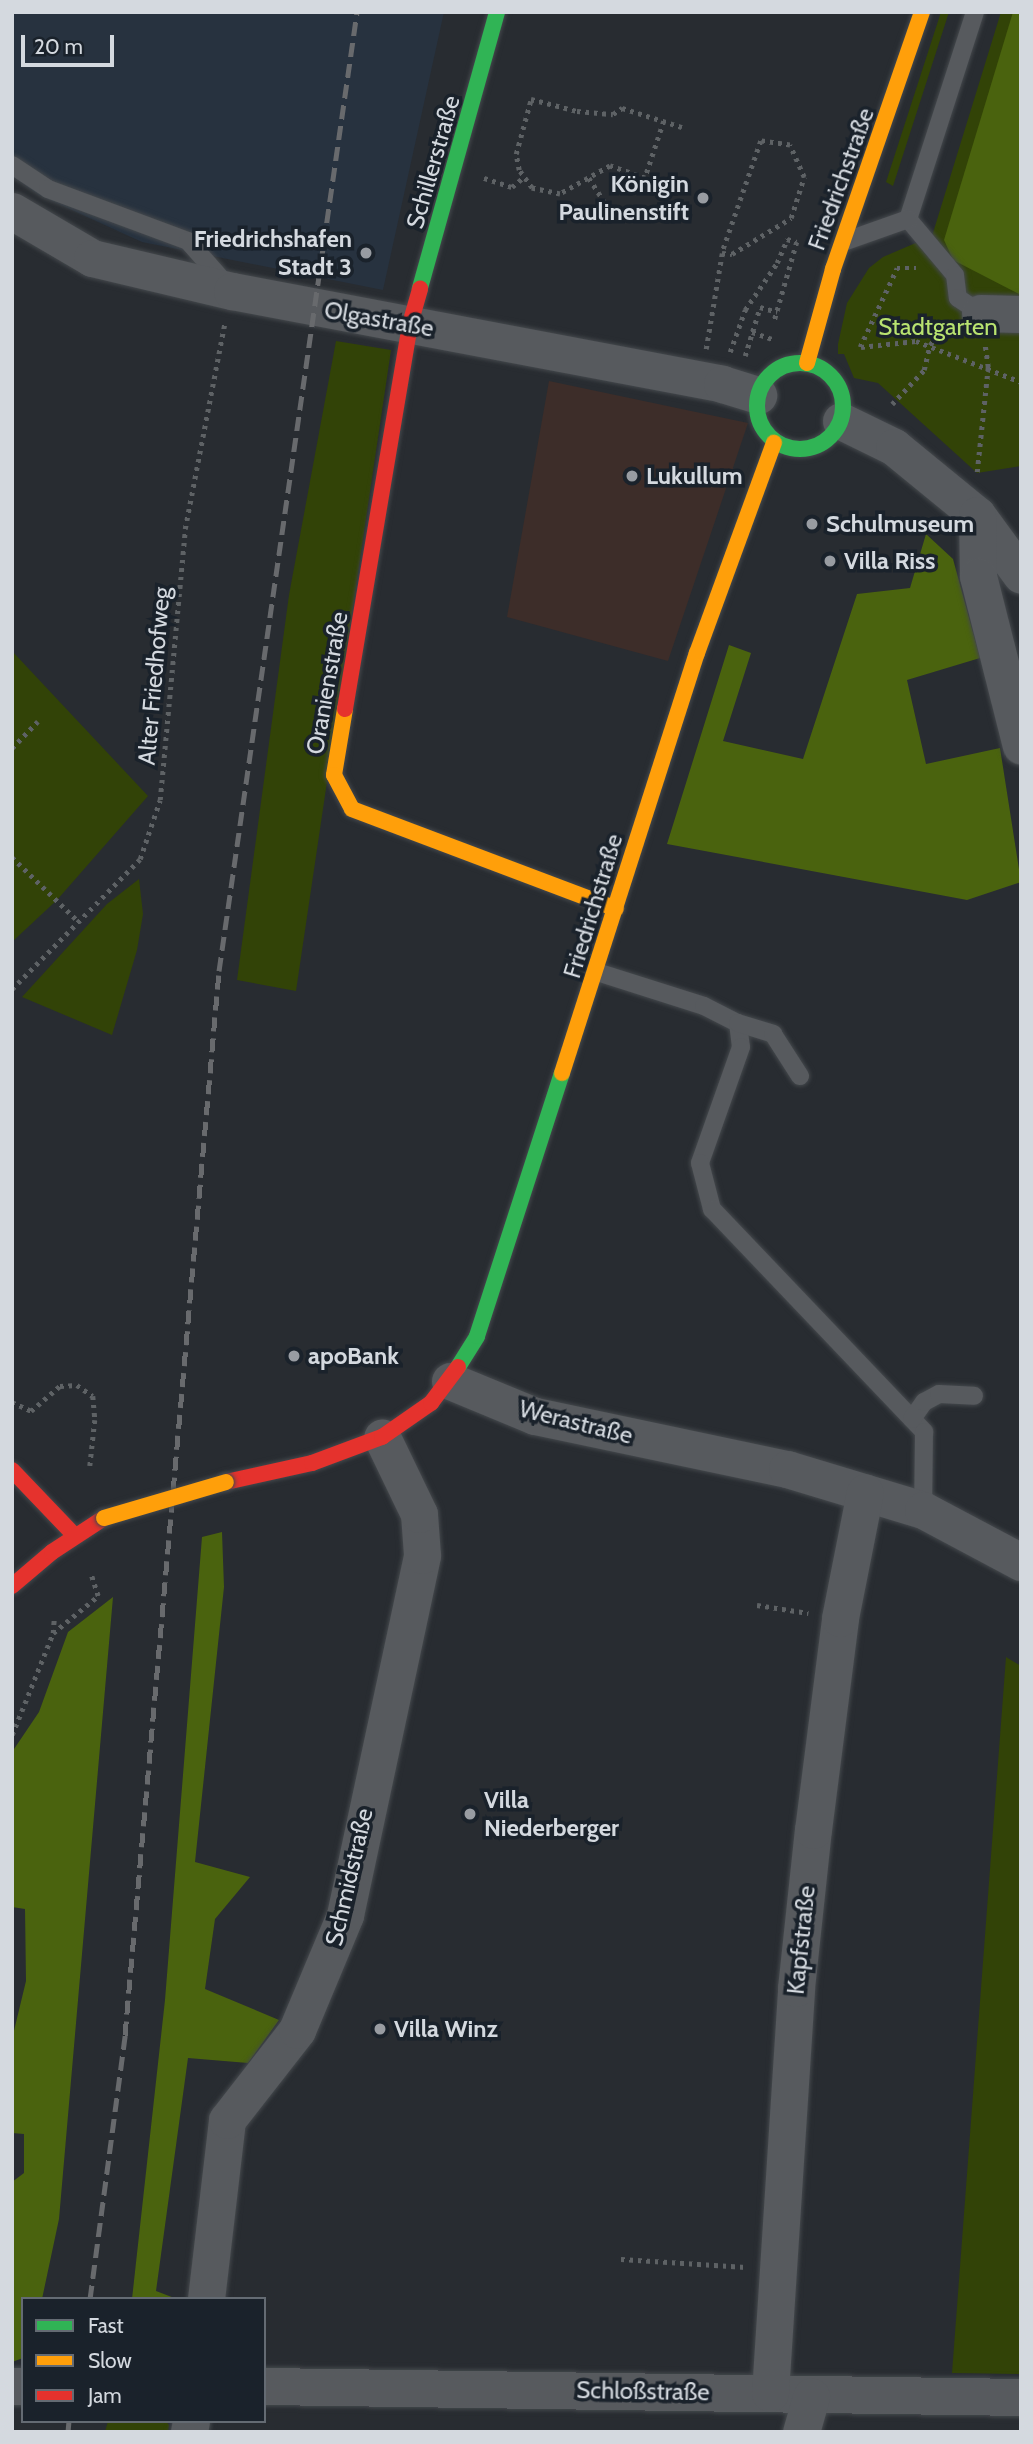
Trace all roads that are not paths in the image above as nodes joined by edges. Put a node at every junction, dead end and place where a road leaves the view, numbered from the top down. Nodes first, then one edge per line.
1 (497, 12) edge
2 (922, 12) edge
3 (975, 12) edge
4 (12, 165) edge
5 (12, 211) edge
6 (908, 219) junction
7 (846, 241) junction
8 (229, 303) junction
9 (969, 305) joint
10 (1021, 314) edge
11 (410, 324) junction
12 (807, 363) junction
13 (758, 395) junction
14 (841, 421) junction
15 (774, 443) junction
16 (977, 515) junction
17 (1021, 575) edge
18 (1021, 746) edge
19 (616, 909) junction
20 (597, 972) junction
21 (738, 1023) junction
22 (547, 1054) dead end
23 (567, 1061) junction
24 (800, 1076) dead end
25 (450, 1381) junction
26 (974, 1395) dead end
27 (912, 1419) junction
28 (382, 1437) junction
29 (12, 1471) edge
30 (865, 1492) junction
31 (923, 1510) junction
32 (75, 1536) junction
33 (1021, 1562) edge
34 (12, 1586) edge
35 (206, 2297) edge
36 (266, 2386) edge
37 (770, 2392) junction
38 (811, 2396) junction
39 (1021, 2397) edge
40 (801, 2432) edge

1 - 11 main road, Schillerstraße
2 - 7 main road, Friedrichstraße
3 - 6 lane
4 - 8 lane
5 - 8 street, Olgastraße
6 - 7 lane
6 - 9 lane
7 - 12 main road, Friedrichstraße
8 - 11 street, Olgastraße
9 - 10 street
11 - 13 street, Olgastraße
11 - 19 main road, Oranienstraße
12 - 13 main road
12 - 14 main road
13 - 15 main road
14 - 15 main road
14 - 16 street
15 - 19 main road, Friedrichstraße
16 - 17 street
16 - 18 street
19 - 20 main road, Friedrichstraße
20 - 21 lane
20 - 23 main road, Friedrichstraße
21 - 24 lane
21 - 27 lane
22 - 23 lane
23 - 25 main road, Friedrichstraße
25 - 28 main road
25 - 30 street, Werastraße
26 - 27 lane
27 - 31 lane
28 - 32 main road, bridge
28 - 35 street, Schmidstraße
29 - 32 main road
30 - 31 street, Werastraße
30 - 37 street, Kapfstraße
31 - 33 street, Werastraße
32 - 34 main road
36 - 37 street, Schloßstraße
37 - 38 street, Schloßstraße
38 - 39 street, Schloßstraße
38 - 40 street

